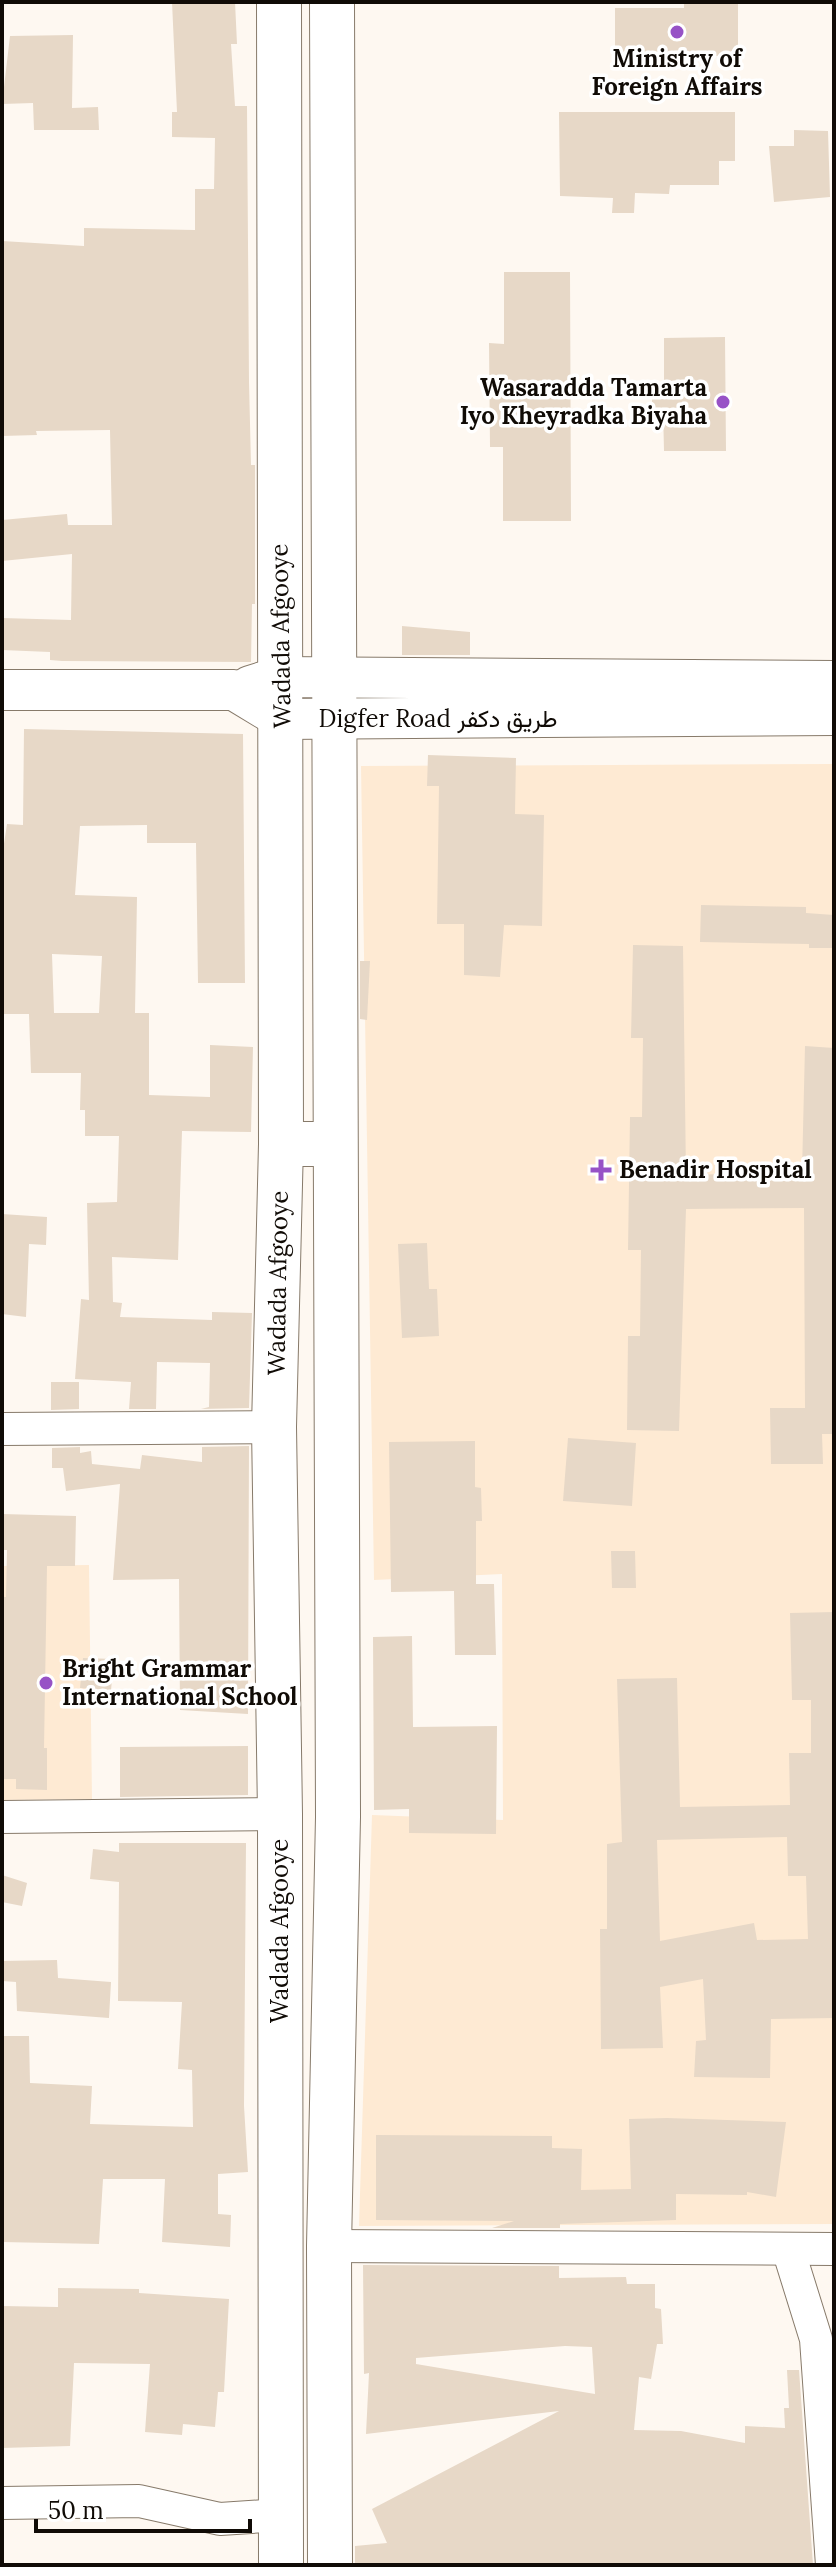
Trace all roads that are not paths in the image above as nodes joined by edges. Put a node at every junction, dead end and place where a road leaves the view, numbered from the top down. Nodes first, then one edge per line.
1 (279, 2) edge
2 (332, 2) edge
3 (332, 434) junction
4 (280, 435) junction
5 (333, 677) junction
6 (834, 681) edge
7 (2, 690) edge
8 (281, 698) junction
9 (834, 715) edge
10 (333, 720) junction
11 (281, 1144) junction
12 (335, 1144) junction
13 (274, 1427) junction
14 (2, 1429) edge
15 (280, 1814) junction
16 (2, 1817) edge
17 (329, 2246) junction
18 (788, 2249) junction
19 (834, 2249) edge
20 (825, 2339) edge
21 (2, 2503) edge
22 (280, 2515) junction
23 (281, 2565) edge
24 (330, 2565) edge
25 (832, 2565) edge

1 - 4 main road, Wadada Afgooye
2 - 3 main road, Wadada Afgooye
3 - 4 main road
3 - 5 main road, Wadada Afgooye
4 - 8 main road, Wadada Afgooye
5 - 6 street, Digfer Road طريق دكفر
5 - 8 street, Digfer Road طريق دكفر
5 - 10 main road, Wadada Afgooye
7 - 8 street
8 - 10 street, Digfer Road طريق دكفر
8 - 11 main road, Wadada Afgooye
9 - 10 street, Digfer Road طريق دكفر
10 - 12 main road, Wadada Afgooye
11 - 12 main road
11 - 13 main road, Wadada Afgooye
12 - 17 main road, Wadada Afgooye
13 - 14 street
13 - 15 main road, Wadada Afgooye
15 - 16 street
15 - 22 main road, Wadada Afgooye
17 - 18 street
17 - 24 main road, Wadada Afgooye
18 - 19 street
18 - 20 street
20 - 25 street
21 - 22 street
22 - 23 main road, Wadada Afgooye

